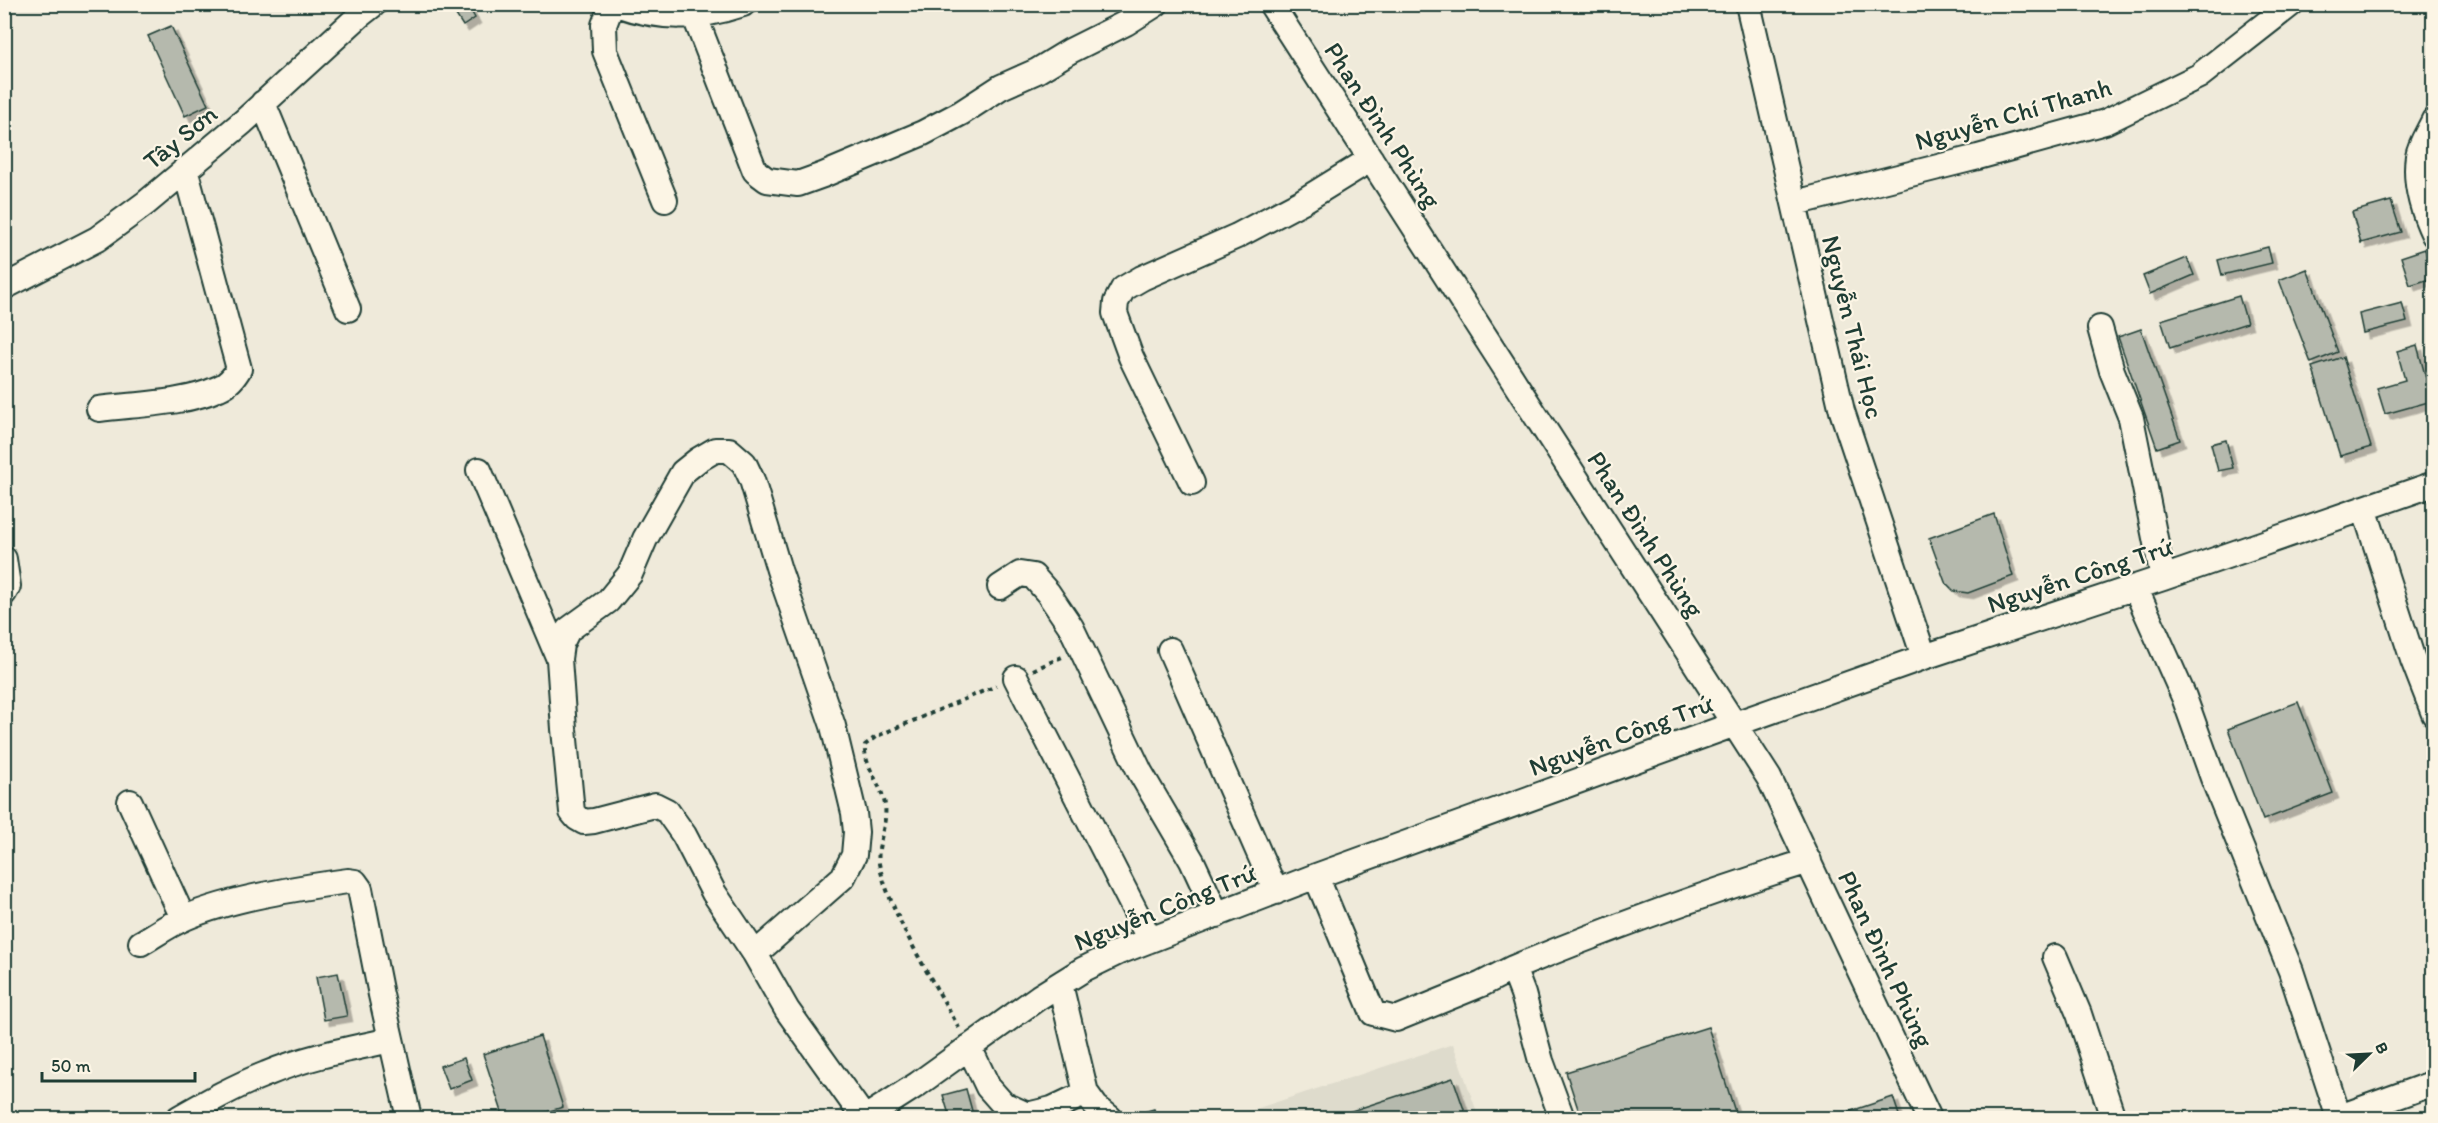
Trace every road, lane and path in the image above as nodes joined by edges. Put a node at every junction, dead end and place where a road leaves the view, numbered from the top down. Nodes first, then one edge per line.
1 (374, 4) edge
2 (614, 4) edge
3 (743, 4) edge
4 (1156, 4) edge
5 (1271, 4) edge
6 (1748, 4) edge
7 (2291, 4) edge
8 (695, 17) junction
9 (263, 103) junction
10 (2433, 120) edge
11 (1371, 159) junction
12 (185, 169) junction
13 (665, 200) dead end
14 (1795, 204) junction
15 (2433, 235) edge
16 (5, 285) edge
17 (348, 309) dead end
18 (2100, 328) dead end
19 (99, 409) dead end
20 (479, 470) dead end
21 (1192, 483) dead end
22 (2433, 484) edge
23 (2364, 508) junction
24 (4, 559) edge
25 (2163, 578) junction
26 (1000, 586) dead end
27 (2135, 587) junction
28 (4, 593) edge
29 (1081, 648) junction
30 (1170, 650) dead end
31 (1924, 657) junction
32 (559, 659) junction
33 (1016, 678) junction
34 (2433, 714) edge
35 (1735, 724) junction
36 (130, 802) dead end
37 (1809, 861) junction
38 (1316, 876) junction
39 (1276, 892) junction
40 (1217, 915) junction
41 (183, 918) junction
42 (1150, 940) junction
43 (141, 943) dead end
44 (755, 954) junction
45 (2055, 957) dead end
46 (1513, 968) junction
47 (1060, 984) junction
48 (391, 1040) junction
49 (969, 1047) junction
50 (2433, 1083) edge
51 (1086, 1094) junction
52 (2338, 1118) edge
53 (179, 1119) edge
54 (410, 1119) edge
55 (864, 1119) edge
56 (1110, 1119) edge
57 (1563, 1119) edge
58 (1929, 1119) edge
59 (2113, 1119) edge

1 - 9 street, Tây Sơn
2 - 8 street
2 - 13 street
3 - 8 street
4 - 8 street
5 - 11 street, Phan Đình Phùng
6 - 14 street, Nguyễn Thái Học
7 - 14 street, Nguyễn Chí Thanh
9 - 12 street, Tây Sơn
9 - 17 street
10 - 15 street
11 - 21 street
11 - 35 street, Phan Đình Phùng
12 - 16 street, Tây Sơn
12 - 19 street
14 - 31 street, Nguyễn Thái Học
18 - 25 street
20 - 32 street
22 - 23 street, Nguyễn Công Trứ
23 - 25 street, Nguyễn Công Trứ
23 - 34 street
24 - 28 street
25 - 27 street, Nguyễn Công Trứ
26 - 29 street
27 - 31 street, Nguyễn Công Trứ
27 - 52 street
29 - 33 path
29 - 40 street
30 - 39 street
31 - 35 street, Nguyễn Công Trứ
32 - 44 street
32 - 44 street
33 - 42 street
33 - 49 path
35 - 37 street, Phan Đình Phùng
35 - 38 street, Nguyễn Công Trứ
36 - 41 street
37 - 46 street
37 - 58 street, Phan Đình Phùng
38 - 39 street, Nguyễn Công Trứ
38 - 46 street
39 - 40 street, Nguyễn Công Trứ
40 - 42 street, Nguyễn Công Trứ
41 - 43 street
41 - 48 street
42 - 47 street, Nguyễn Công Trứ
44 - 55 street
45 - 59 street
46 - 57 street
47 - 49 street, Nguyễn Công Trứ
47 - 51 street
48 - 53 street
48 - 54 street
49 - 51 street
49 - 55 street, Nguyễn Công Trứ
50 - 52 street
51 - 56 street

